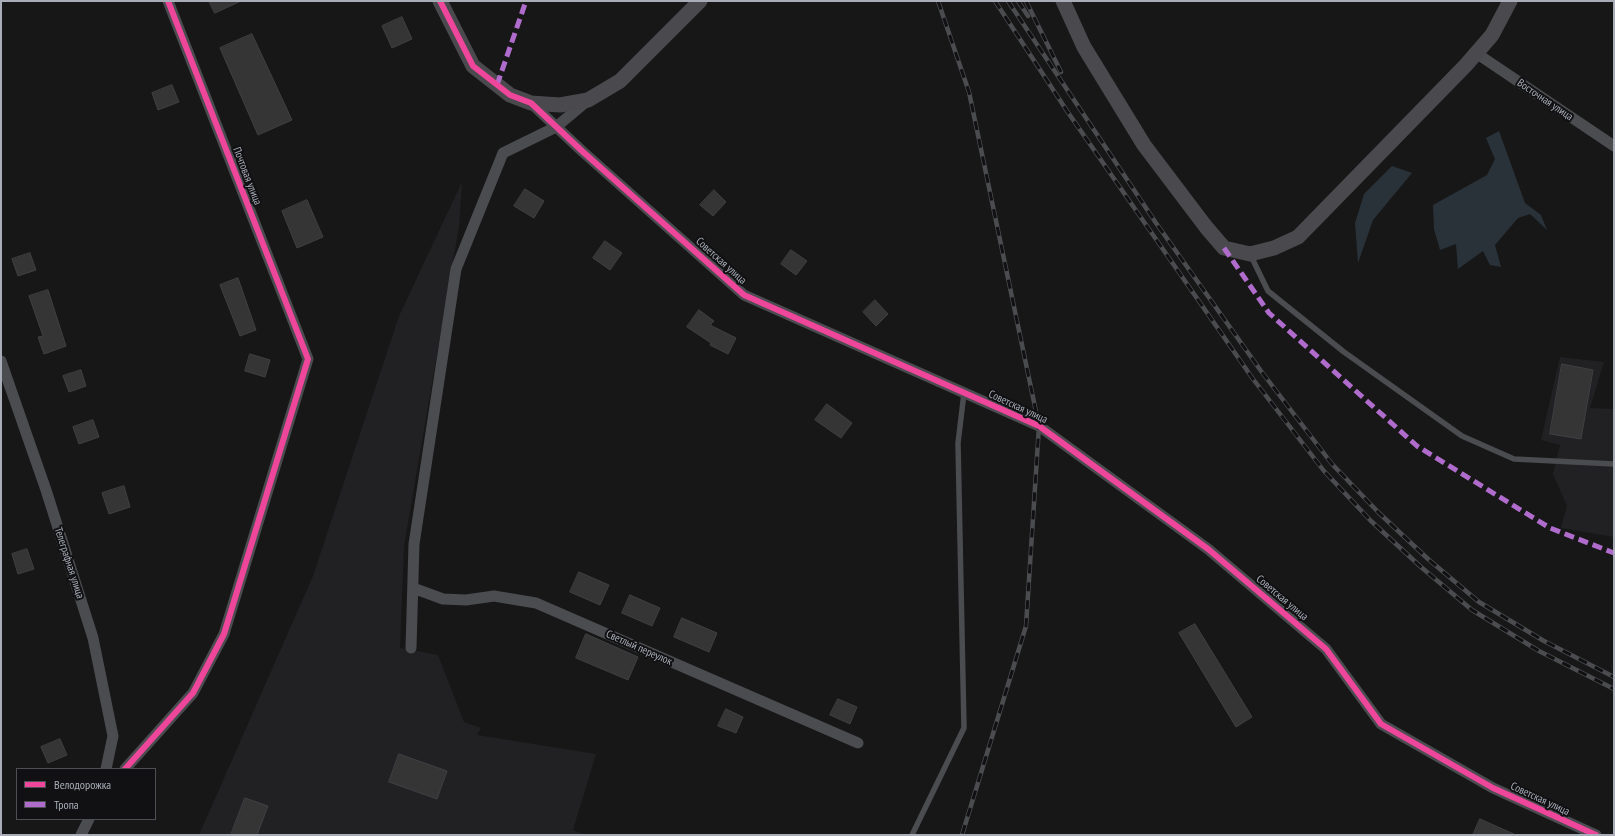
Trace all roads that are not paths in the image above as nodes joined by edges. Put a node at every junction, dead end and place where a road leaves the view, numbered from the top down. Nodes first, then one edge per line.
1 (168, 1) edge
2 (440, 1) edge
3 (700, 1) edge
4 (1063, 1) edge
5 (1510, 1) edge
6 (1476, 53) junction
7 (588, 100) junction
8 (532, 103) junction
9 (556, 127) junction
10 (1614, 146) edge
11 (1250, 254) junction
12 (1, 361) edge
13 (964, 393) junction
14 (1614, 464) edge
15 (413, 588) junction
16 (411, 648) dead end
17 (858, 743) dead end
18 (106, 768) edge
19 (126, 768) edge
20 (88, 820) edge
21 (81, 835) edge
22 (912, 835) edge
23 (1596, 835) edge

1 - 19 street, Почтовая улица
2 - 8 street, Советская улица
3 - 7 street
4 - 11 street
5 - 6 street
6 - 10 street, Восточная улица
6 - 11 street
7 - 8 street
7 - 9 street
8 - 9 street, Советская улица
9 - 13 street, Советская улица
9 - 15 street
11 - 14 lane
12 - 18 street, Телеграфная улица
13 - 22 lane
13 - 23 street, Советская улица
15 - 16 street
15 - 17 street, Светлый переулок
20 - 21 street

